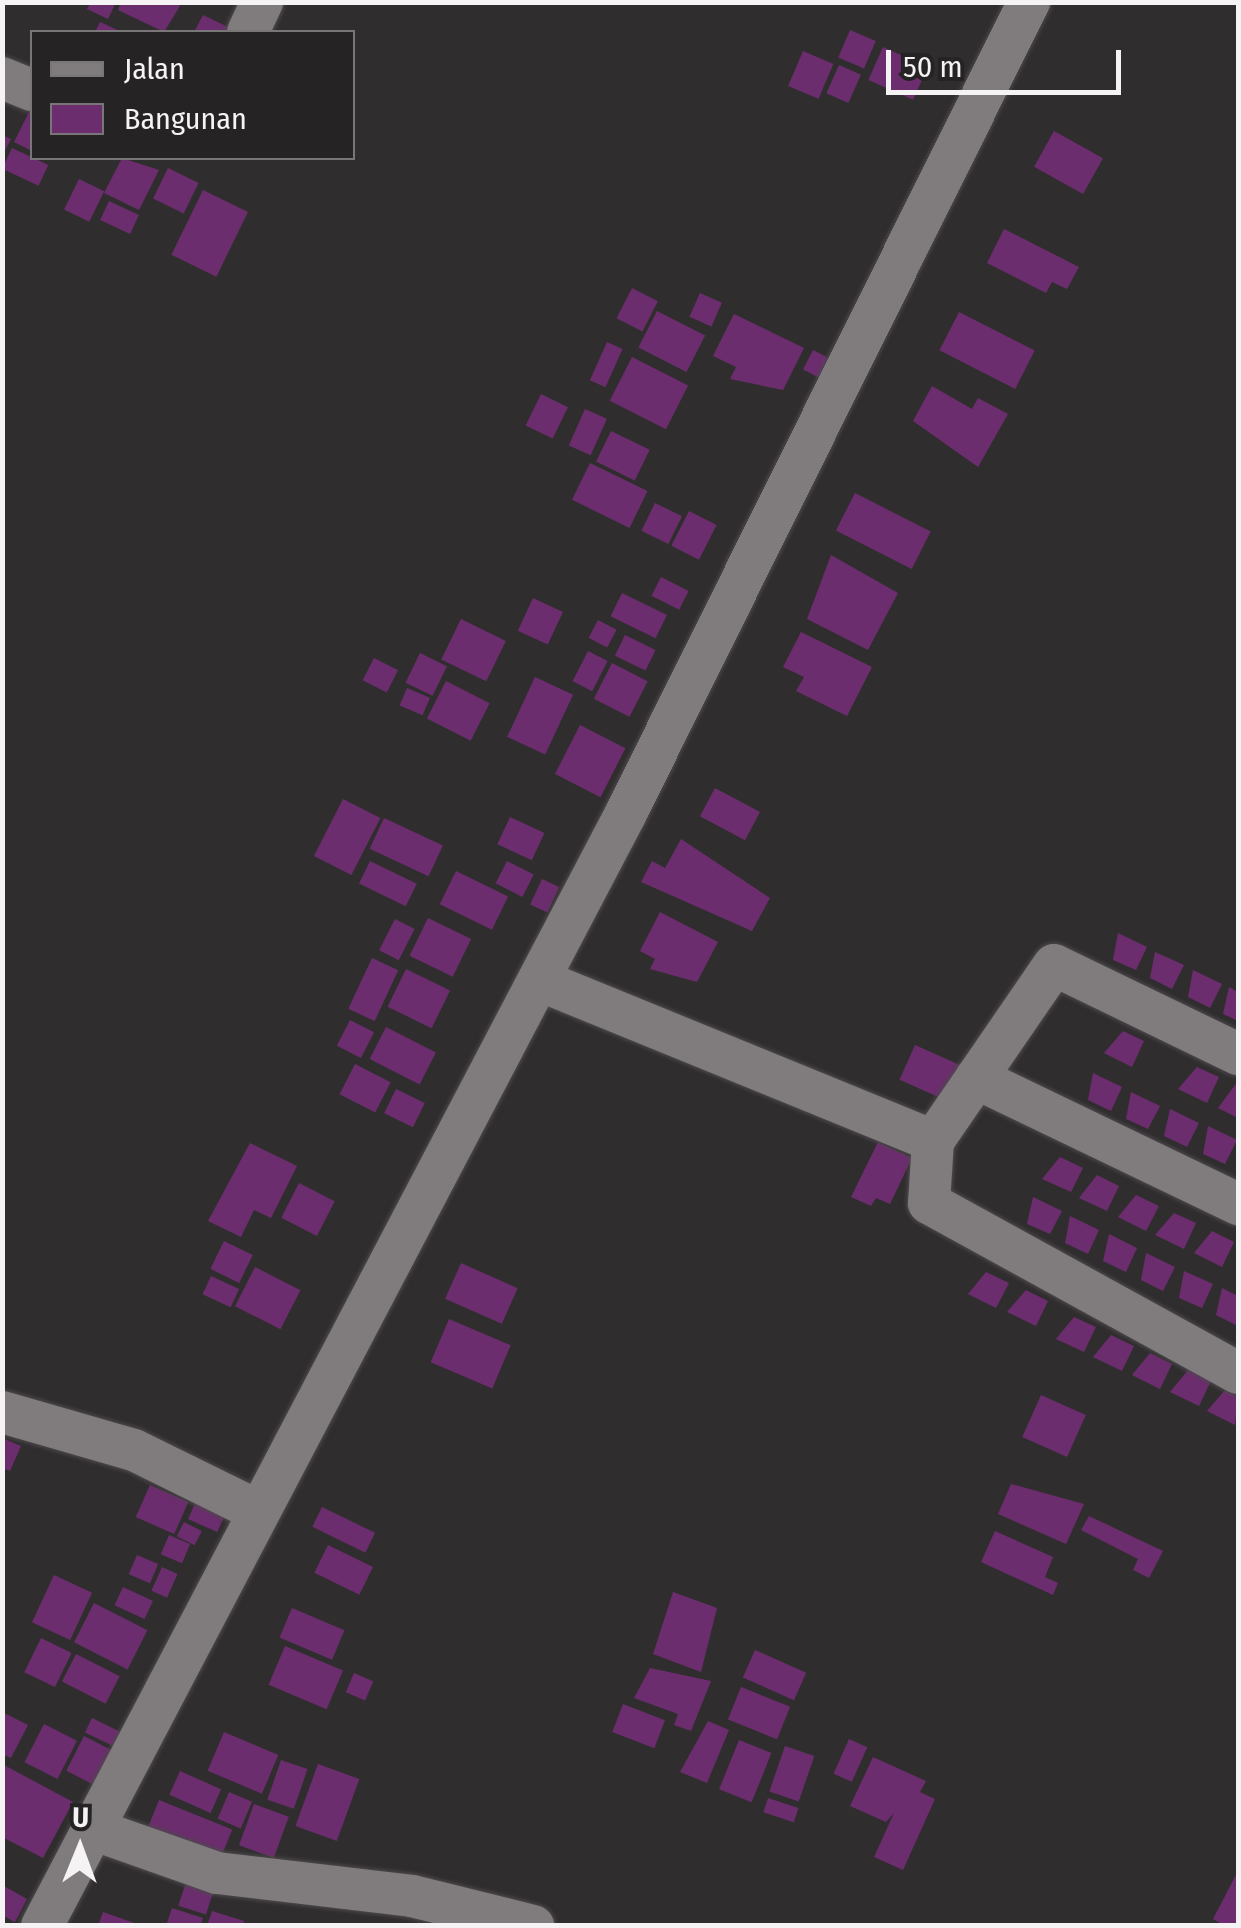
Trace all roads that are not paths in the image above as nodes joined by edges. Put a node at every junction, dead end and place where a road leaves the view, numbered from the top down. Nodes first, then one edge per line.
1 (262, 2) edge
2 (1029, 2) edge
3 (249, 30) edge
4 (2, 78) edge
5 (30, 89) edge
6 (539, 980) junction
7 (1238, 1054) edge
8 (976, 1078) junction
9 (933, 1141) junction
10 (1238, 1204) edge
11 (1238, 1373) edge
12 (2, 1412) edge
13 (256, 1510) junction
14 (95, 1830) junction
15 (42, 1926) edge
16 (533, 1926) edge

1 - 3 street
2 - 6 street
4 - 5 street
6 - 9 street
6 - 13 street
7 - 8 street
8 - 9 street
8 - 10 street
9 - 11 street
12 - 13 street
13 - 14 street
14 - 15 street
14 - 16 street

